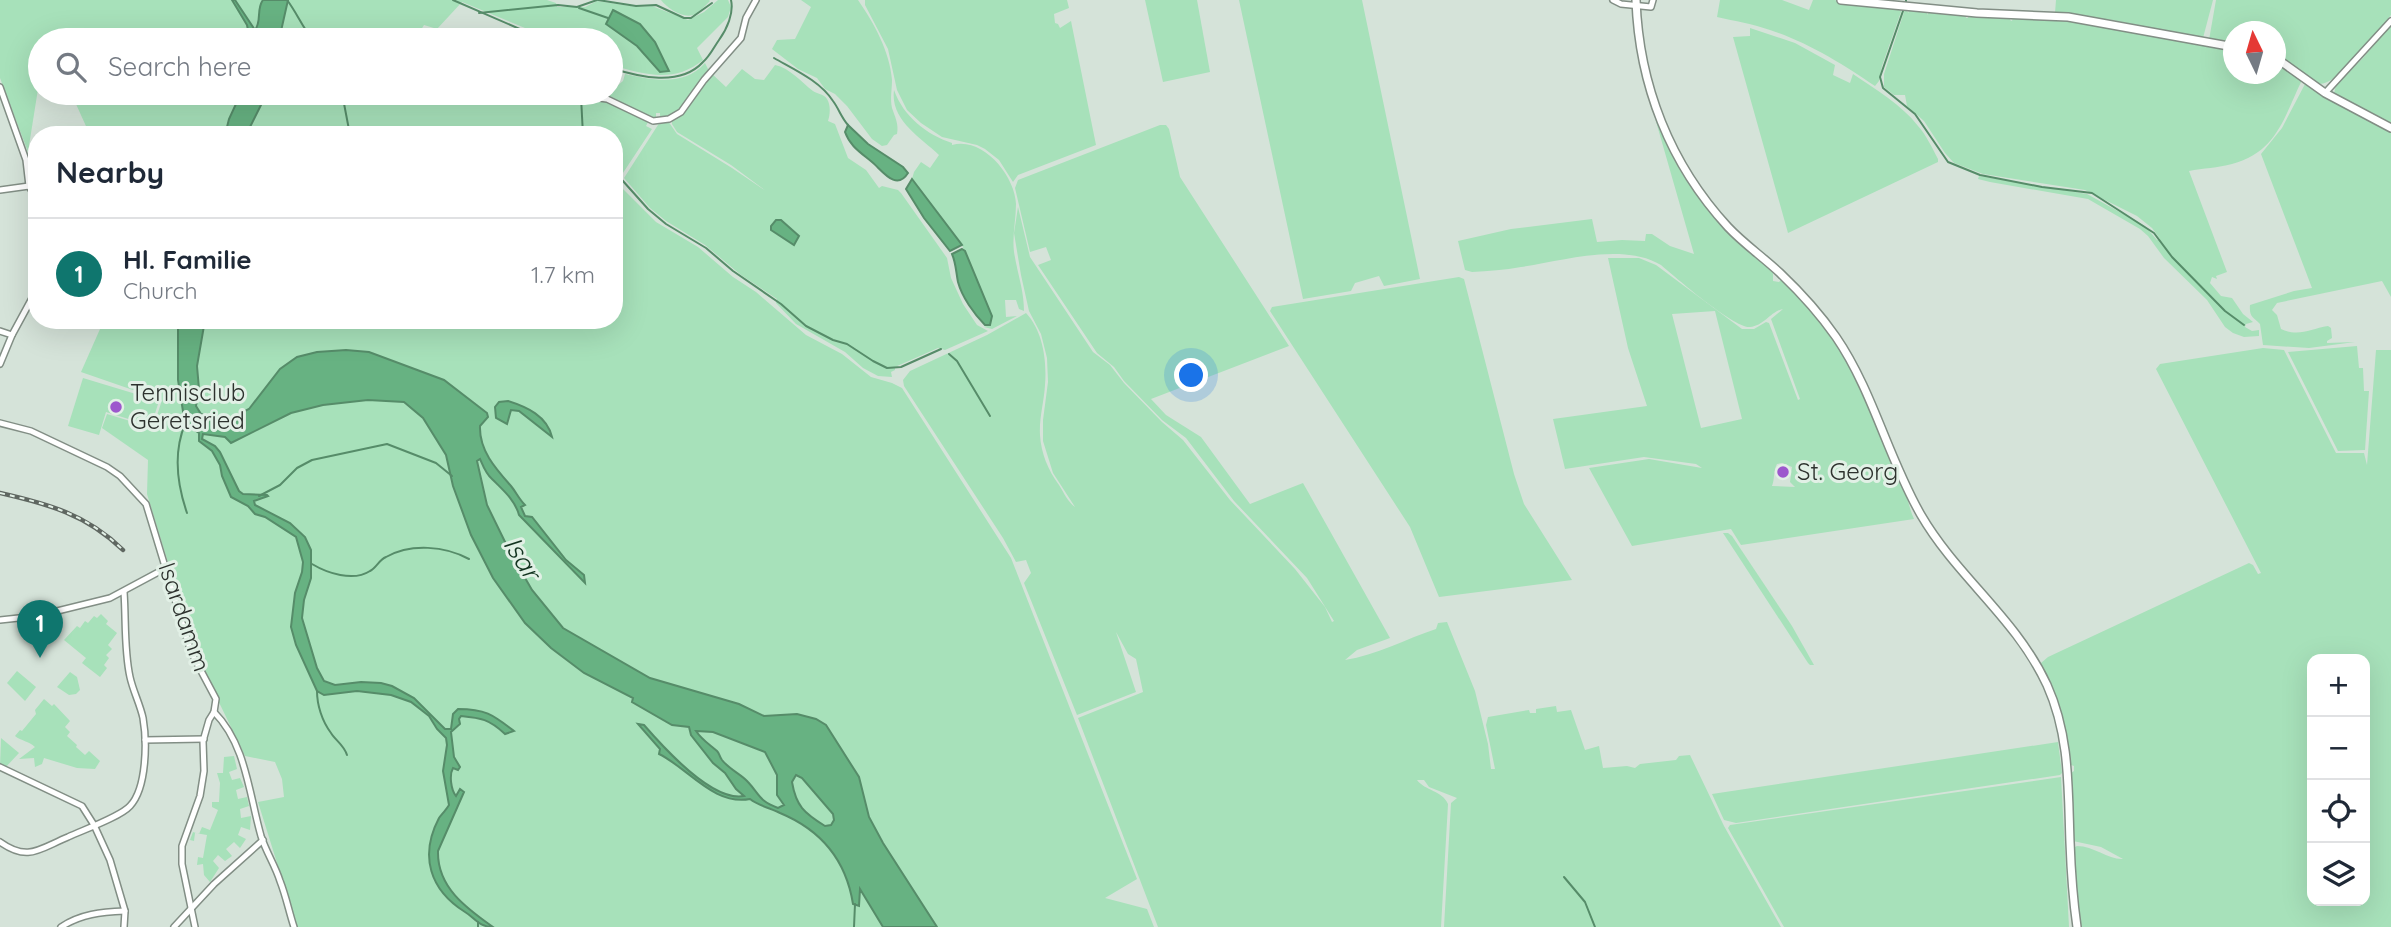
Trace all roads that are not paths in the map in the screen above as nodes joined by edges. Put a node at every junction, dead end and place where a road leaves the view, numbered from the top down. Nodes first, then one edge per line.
1 (756, 0) edge
2 (1613, 0) edge
3 (1653, 0) edge
4 (1841, 0) edge
5 (1636, 2) edge
6 (2391, 21) edge
7 (2223, 45) edge
8 (2286, 65) edge
9 (0, 87) edge
10 (2325, 93) junction
11 (620, 105) edge
12 (2391, 128) edge
13 (28, 178) edge
14 (28, 187) edge
15 (0, 190) edge
16 (28, 306) edge
17 (0, 331) edge
18 (12, 335) junction
19 (0, 364) edge
20 (0, 423) edge
21 (166, 568) junction
22 (124, 592) junction
23 (0, 620) edge
24 (214, 712) junction
25 (204, 738) junction
26 (145, 740) junction
27 (0, 768) edge
28 (94, 825) junction
29 (263, 841) junction
30 (0, 842) edge
31 (192, 906) junction
32 (125, 911) junction
33 (61, 927) edge
34 (124, 927) edge
35 (174, 927) edge
36 (195, 927) edge
37 (294, 927) edge
38 (2077, 927) edge

1 - 11 street
2 - 5 street
3 - 5 street
4 - 7 main road
5 - 38 main road
6 - 10 street
8 - 10 main road
9 - 13 street
10 - 12 main road
14 - 15 street
16 - 18 street
17 - 18 street
18 - 19 street
20 - 21 street, Isardamm
21 - 22 street
21 - 24 street, Isardamm
22 - 23 street
22 - 26 street
24 - 25 street
24 - 29 street, Isardamm
25 - 26 street
25 - 31 street
26 - 28 street
27 - 28 street
28 - 30 street
28 - 32 street
29 - 31 street
29 - 37 street, Isardamm
31 - 35 street
31 - 36 street
32 - 33 street
32 - 34 street

